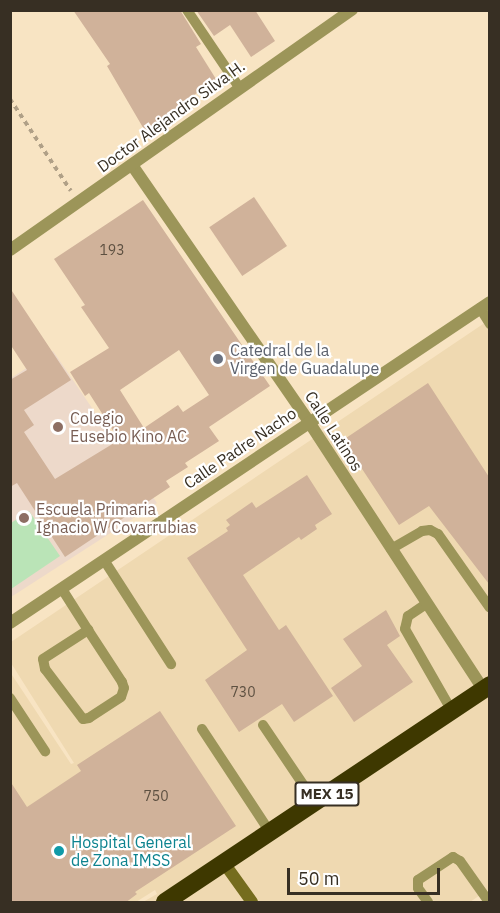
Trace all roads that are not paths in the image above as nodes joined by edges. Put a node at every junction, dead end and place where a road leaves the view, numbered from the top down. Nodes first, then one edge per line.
1 (187, 10) edge
2 (352, 10) edge
3 (239, 87) junction
4 (132, 165) junction
5 (10, 250) edge
6 (485, 305) edge
7 (489, 324) edge
8 (309, 422) junction
9 (391, 549) junction
10 (104, 560) junction
11 (62, 589) junction
12 (426, 604) junction
13 (489, 608) edge
14 (10, 623) edge
15 (88, 630) junction
16 (171, 664) dead end
17 (486, 687) edge
18 (10, 698) edge
19 (452, 711) junction
20 (263, 725) dead end
21 (202, 729) dead end
22 (45, 751) dead end
23 (315, 802) junction
24 (270, 832) junction
25 (224, 863) junction
26 (165, 903) edge
27 (252, 903) edge
28 (428, 903) edge
29 (489, 903) edge

1 - 3 lane
2 - 3 street, Doctor Alejandro Silva H.
3 - 4 street, Doctor Alejandro Silva H.
4 - 5 street, Doctor Alejandro Silva H.
4 - 8 street, Calle Latinos
6 - 7 lane
6 - 8 street, Calle Padre Nacho
8 - 9 street, Calle Latinos
8 - 10 street, Calle Padre Nacho
9 - 12 street, Calle Latinos
9 - 13 lane
10 - 11 street, Calle Padre Nacho
10 - 16 lane
11 - 14 street, Calle Padre Nacho
11 - 15 lane
12 - 17 street, Calle Latinos
12 - 19 lane
15 - 15 lane
17 - 19 highway, MEX 15
18 - 22 lane
19 - 23 highway, MEX 15
20 - 23 lane
21 - 24 lane
23 - 24 highway, MEX 15
24 - 25 highway, MEX 15
25 - 26 highway, MEX 15
25 - 27 street
28 - 29 lane

